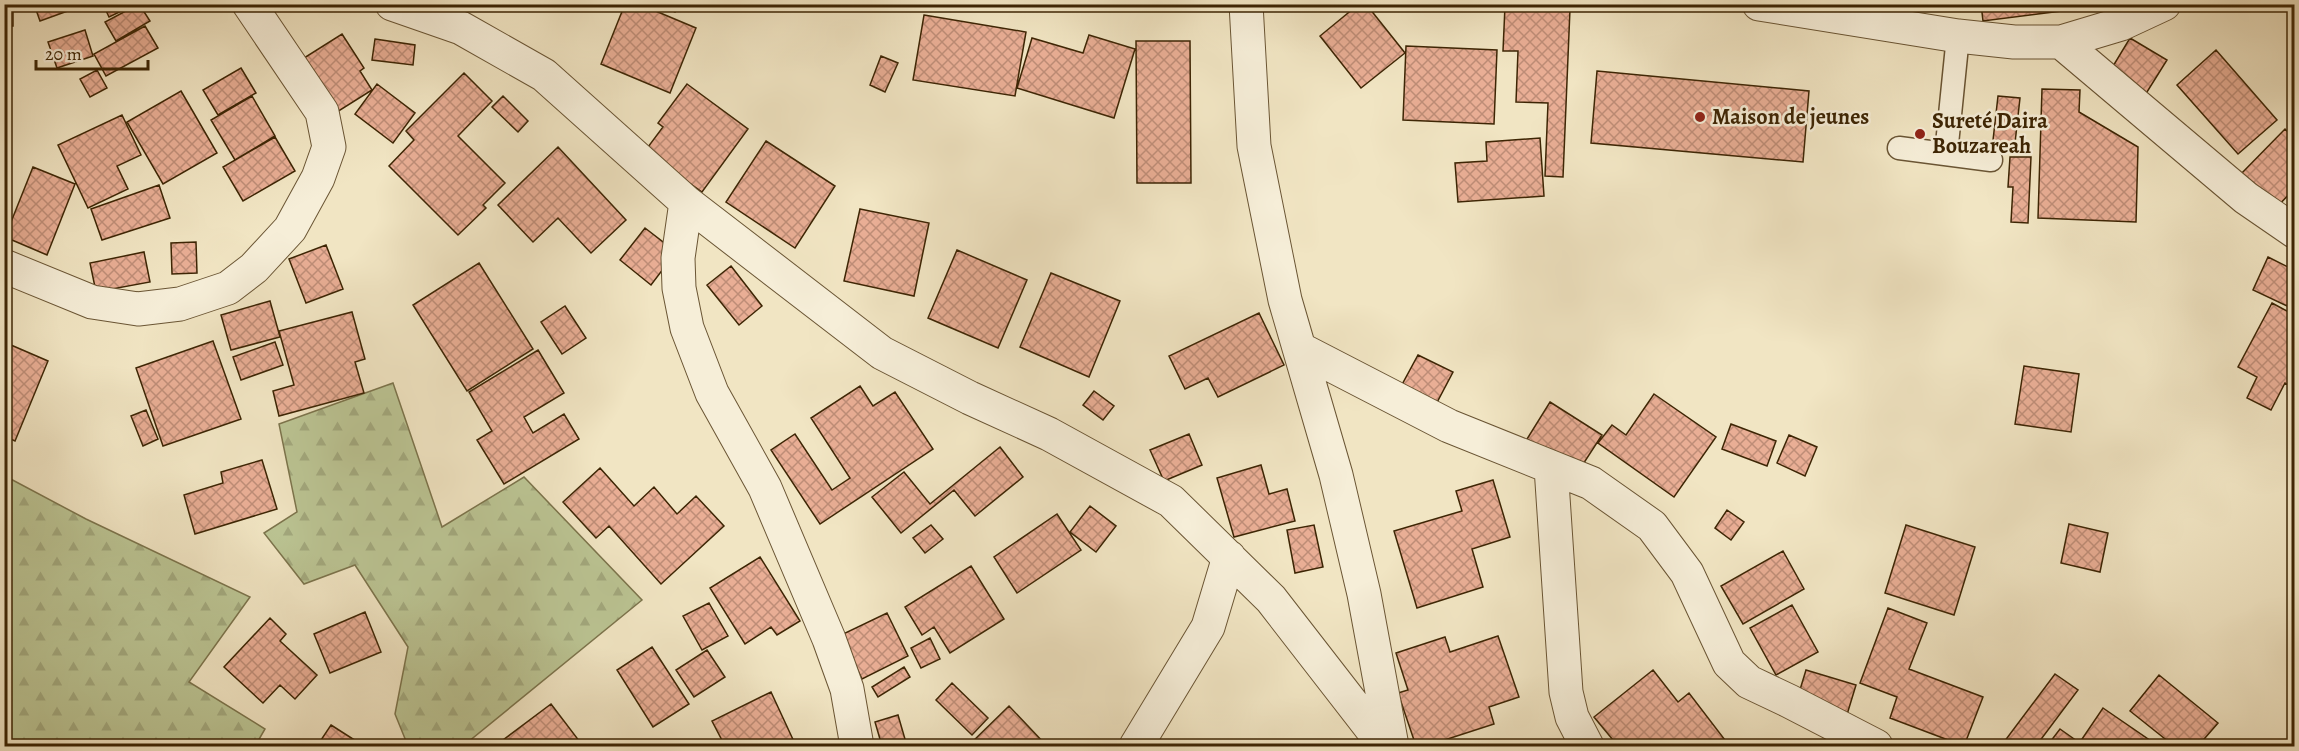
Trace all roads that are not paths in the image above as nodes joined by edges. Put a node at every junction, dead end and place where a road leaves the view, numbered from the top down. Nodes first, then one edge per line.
1 (249, 4) edge
2 (392, 4) edge
3 (1246, 4) edge
4 (1759, 4) edge
5 (2164, 4) edge
6 (1958, 36) junction
7 (2061, 42) junction
8 (1899, 148) dead end
9 (1946, 154) junction
10 (1991, 160) dead end
11 (686, 202) junction
12 (2295, 231) edge
13 (4, 266) edge
14 (1300, 350) junction
15 (1551, 467) junction
16 (1229, 557) junction
17 (857, 747) edge
18 (1136, 747) edge
19 (1385, 747) edge
20 (1392, 747) edge
21 (1587, 747) edge
22 (1875, 747) edge

1 - 13 street
2 - 11 street
3 - 14 street
4 - 6 street
5 - 7 street
6 - 7 street
6 - 9 lane
7 - 12 street
8 - 9 lane
9 - 10 lane
11 - 16 street
11 - 17 street
14 - 15 street
14 - 20 street
15 - 21 street
15 - 22 street
16 - 18 street
16 - 19 street

